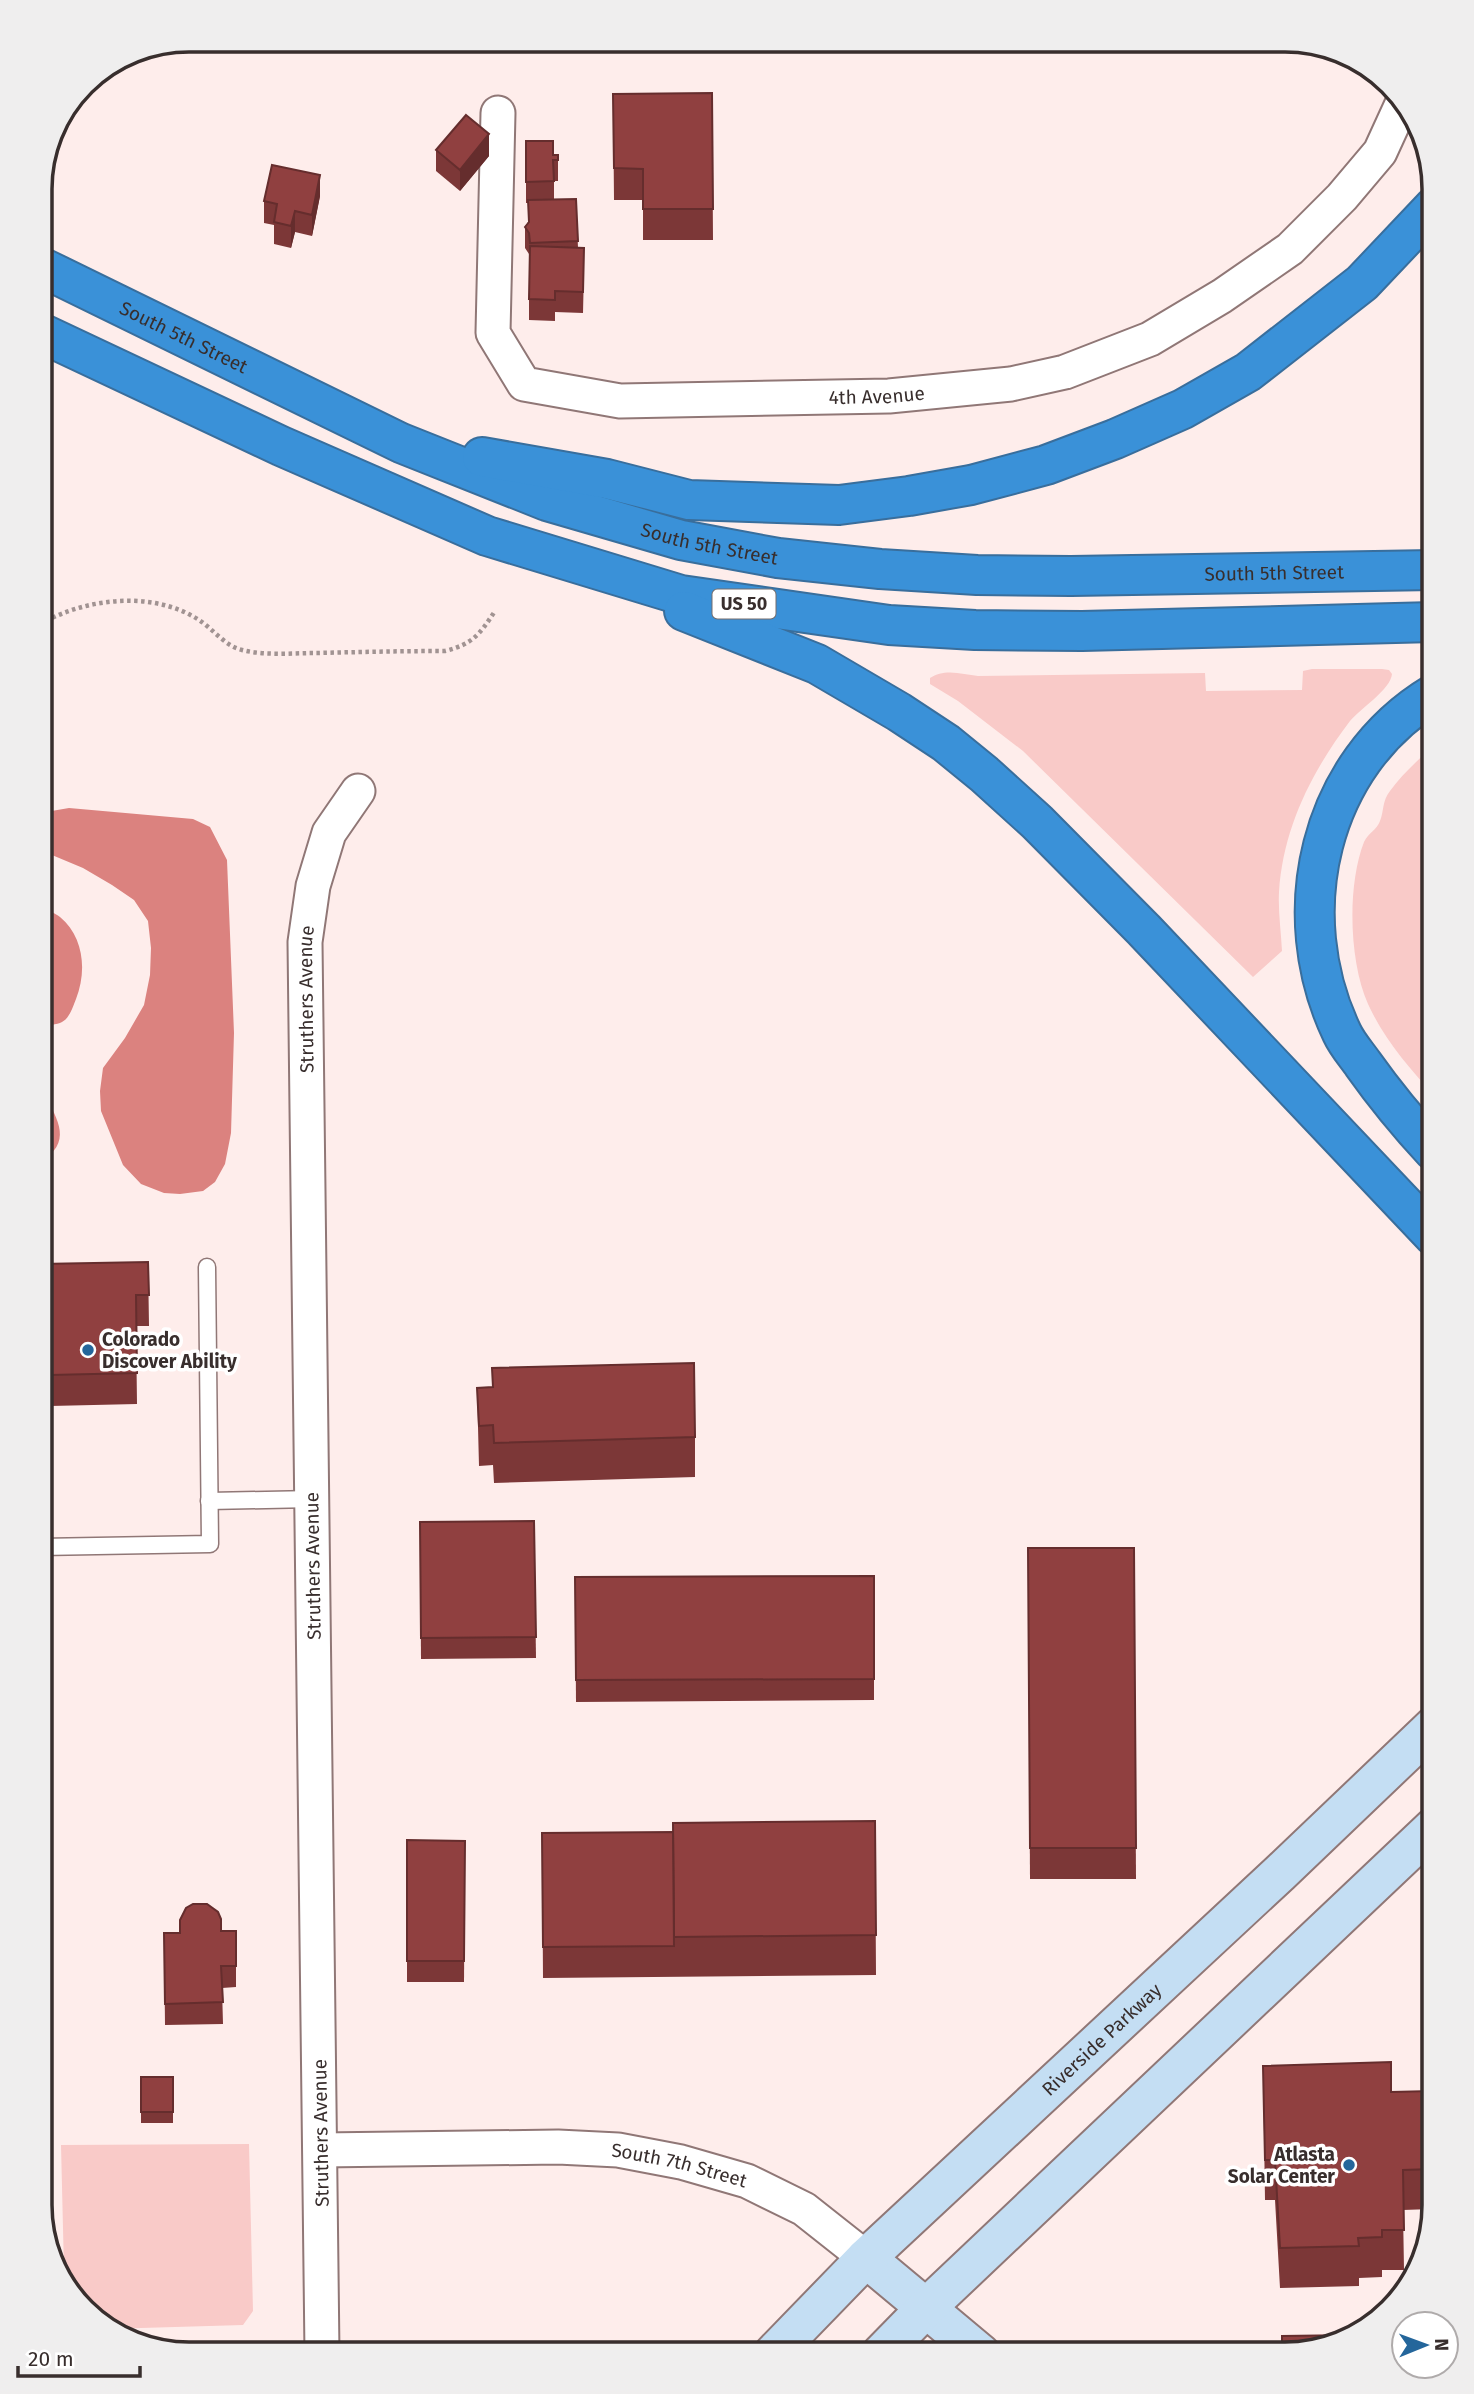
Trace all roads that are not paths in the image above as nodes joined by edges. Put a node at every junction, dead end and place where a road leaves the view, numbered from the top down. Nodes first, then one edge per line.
1 (498, 113) dead end
2 (1398, 113) edge
3 (1422, 220) edge
4 (53, 273) edge
5 (53, 339) edge
6 (401, 443) junction
7 (533, 550) junction
8 (1422, 570) edge
9 (1422, 622) edge
10 (1422, 702) edge
11 (358, 791) dead end
12 (1422, 1138) edge
13 (1422, 1223) edge
14 (207, 1267) dead end
15 (313, 1499) junction
16 (209, 1502) junction
17 (52, 1547) edge
18 (1422, 1738) edge
19 (1422, 1838) edge
20 (321, 2150) junction
21 (866, 2258) junction
22 (926, 2308) junction
23 (322, 2341) edge
24 (785, 2342) edge
25 (893, 2342) edge
26 (966, 2342) edge

1 - 2 street, 4th Avenue
3 - 6 highway
4 - 6 highway, South 5th Street
5 - 7 highway, US 50
6 - 8 highway, South 5th Street
7 - 9 highway, US 50
7 - 13 highway
10 - 12 highway
11 - 15 street, Struthers Avenue
14 - 16 lane
15 - 16 lane
15 - 20 street, Struthers Avenue
16 - 17 lane
18 - 21 main road, Riverside Parkway
19 - 22 main road
20 - 21 street, South 7th Street
20 - 23 street, Struthers Avenue
21 - 22 main road, South 7th Street
21 - 24 main road, Riverside Parkway
22 - 25 main road
22 - 26 main road, South 7th Street

